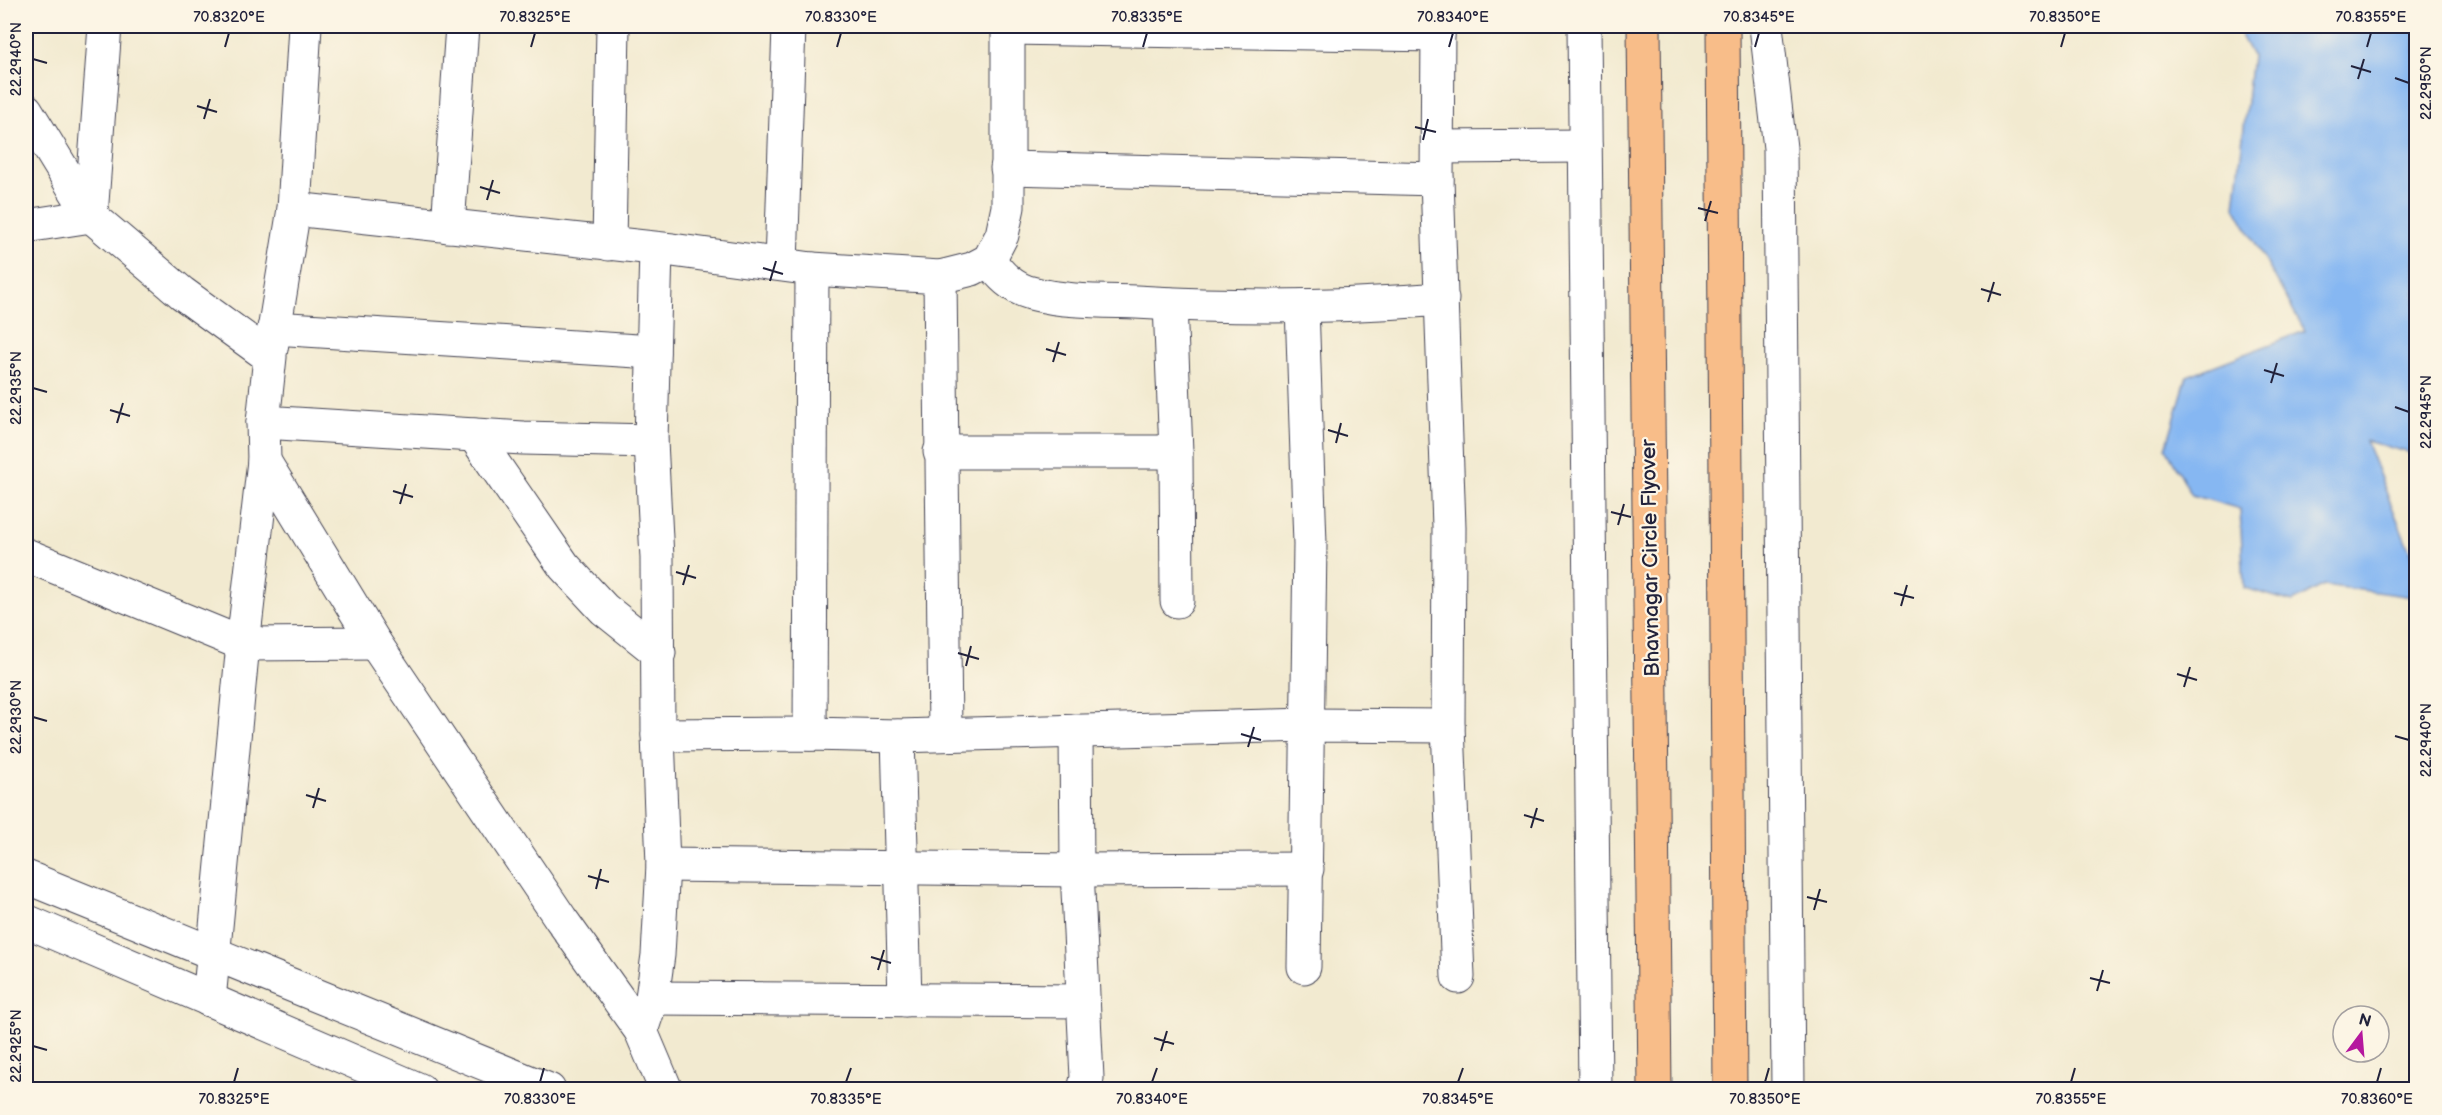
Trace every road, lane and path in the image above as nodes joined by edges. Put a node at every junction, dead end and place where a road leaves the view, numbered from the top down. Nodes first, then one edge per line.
1 (105, 26) edge
2 (305, 26) edge
3 (462, 26) edge
4 (614, 26) edge
5 (789, 26) edge
6 (1008, 26) edge
7 (1584, 26) edge
8 (1644, 26) edge
9 (1722, 26) edge
10 (1766, 26) edge
11 (1438, 30) edge
12 (26, 110) edge
13 (1585, 146) junction
14 (1437, 163) junction
15 (1007, 168) junction
16 (294, 209) junction
17 (91, 216) junction
18 (26, 226) edge
19 (448, 226) junction
20 (609, 244) junction
21 (656, 249) junction
22 (989, 260) junction
23 (796, 266) junction
24 (939, 277) junction
25 (1443, 299) junction
26 (1170, 304) junction
27 (1302, 306) junction
28 (272, 342) junction
29 (653, 352) junction
30 (263, 422) junction
31 (474, 435) junction
32 (651, 441) junction
33 (940, 452) junction
34 (1176, 452) junction
35 (264, 461) junction
36 (26, 555) edge
37 (1177, 601) dead end
38 (375, 643) junction
39 (243, 644) junction
40 (659, 653) junction
41 (1309, 725) junction
42 (1448, 726) junction
43 (1076, 730) junction
44 (810, 734) junction
45 (945, 734) junction
46 (658, 735) junction
47 (898, 736) junction
48 (663, 865) junction
49 (901, 868) junction
50 (1307, 869) junction
51 (1077, 870) junction
52 (26, 877) edge
53 (26, 921) edge
54 (214, 953) junction
55 (1304, 968) dead end
56 (1458, 977) dead end
57 (652, 998) junction
58 (209, 1000) junction
59 (905, 1000) junction
60 (1083, 1001) junction
61 (641, 1031) junction
62 (374, 1079) edge
63 (420, 1089) edge
64 (549, 1089) edge
65 (666, 1089) edge
66 (1084, 1089) edge
67 (1595, 1089) edge
68 (1655, 1089) edge
69 (1730, 1089) edge
70 (1788, 1089) edge

1 - 17 street
2 - 16 street
3 - 19 street
4 - 20 street
5 - 23 street
6 - 11 street
6 - 15 street
7 - 13 street
8 - 68 highway, Bhavnagar Circle Flyover
9 - 69 highway
10 - 70 street
11 - 14 street
12 - 17 street
13 - 14 street
13 - 67 street
14 - 15 street
14 - 25 street
15 - 22 street
16 - 19 street
16 - 28 street
17 - 18 street
17 - 28 street
19 - 20 street
20 - 21 street
21 - 23 street
21 - 29 street
22 - 24 street
22 - 26 street
23 - 24 street
23 - 44 street
24 - 33 street
25 - 27 street
25 - 42 street
26 - 27 street
26 - 34 street
27 - 41 street
28 - 29 street
28 - 30 street
29 - 32 street
30 - 31 street
30 - 35 street
31 - 32 street
31 - 40 street
32 - 40 street
33 - 34 street
33 - 45 street
34 - 37 street
35 - 38 street
35 - 39 street
36 - 39 street
38 - 39 street
38 - 61 street
39 - 54 street
40 - 46 street
41 - 42 street
41 - 43 street
41 - 50 street
42 - 56 street
43 - 45 street
43 - 51 street
44 - 46 street
44 - 47 street
45 - 47 street
46 - 48 street
47 - 49 street
48 - 49 street
48 - 57 street
49 - 51 street
49 - 59 street
50 - 51 street
50 - 55 street
51 - 60 street
52 - 54 street
53 - 58 street
54 - 58 street
54 - 64 street
57 - 59 street
57 - 61 street
58 - 62 street
59 - 60 street
60 - 66 street
61 - 65 street
62 - 63 street

